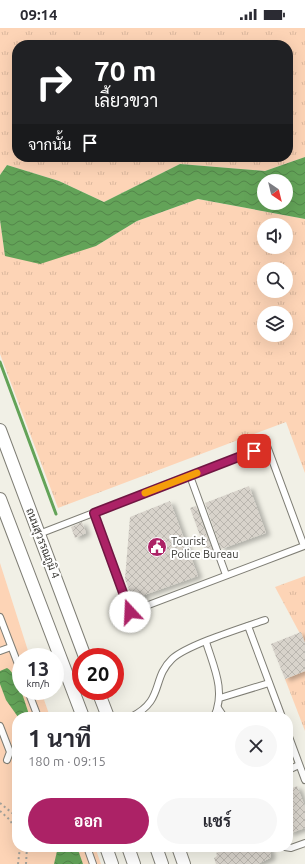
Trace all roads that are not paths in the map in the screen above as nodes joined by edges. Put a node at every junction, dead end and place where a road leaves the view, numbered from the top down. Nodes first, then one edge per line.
1 (0, 430) edge
2 (190, 476) junction
3 (0, 499) edge
4 (94, 513) junction
5 (39, 534) junction
6 (226, 575) junction
7 (0, 617) edge
8 (264, 620) dead end
9 (248, 626) junction
10 (206, 642) junction
11 (11, 646) joint
12 (82, 648) edge
13 (0, 651) edge
14 (269, 683) junction
15 (220, 698) junction
16 (31, 700) edge
17 (101, 700) edge
18 (218, 708) junction
19 (36, 712) edge
20 (81, 712) edge
21 (106, 712) edge
22 (141, 712) edge
23 (216, 712) edge
24 (221, 712) edge
25 (280, 712) edge
26 (0, 726) edge
27 (293, 747) edge
28 (7, 760) dead end
29 (300, 765) junction
30 (293, 768) edge
31 (305, 780) edge
32 (305, 843) edge
33 (293, 847) edge
34 (89, 852) edge
35 (108, 852) edge
36 (130, 852) edge
37 (158, 852) edge
38 (180, 852) edge
39 (94, 864) edge
40 (112, 864) edge
41 (134, 864) edge
42 (162, 864) edge
43 (184, 864) edge

1 - 5 street, ถนนสุวรรณภูมิ 4
2 - 4 lane
2 - 6 lane
2 - 6 lane
3 - 20 street
4 - 5 lane
4 - 6 lane
5 - 12 street, ถนนสุวรรณภูมิ 4
7 - 11 lane
8 - 9 lane
9 - 10 lane
9 - 14 lane
10 - 15 lane
10 - 22 lane
11 - 13 lane
14 - 15 lane
14 - 25 lane
15 - 18 lane
16 - 19 lane
17 - 21 street
18 - 23 lane
18 - 24 lane
26 - 28 lane
27 - 29 lane
29 - 30 lane
29 - 31 lane
32 - 33 lane
34 - 39 lane
35 - 40 street
36 - 41 street
37 - 42 street
38 - 43 street

